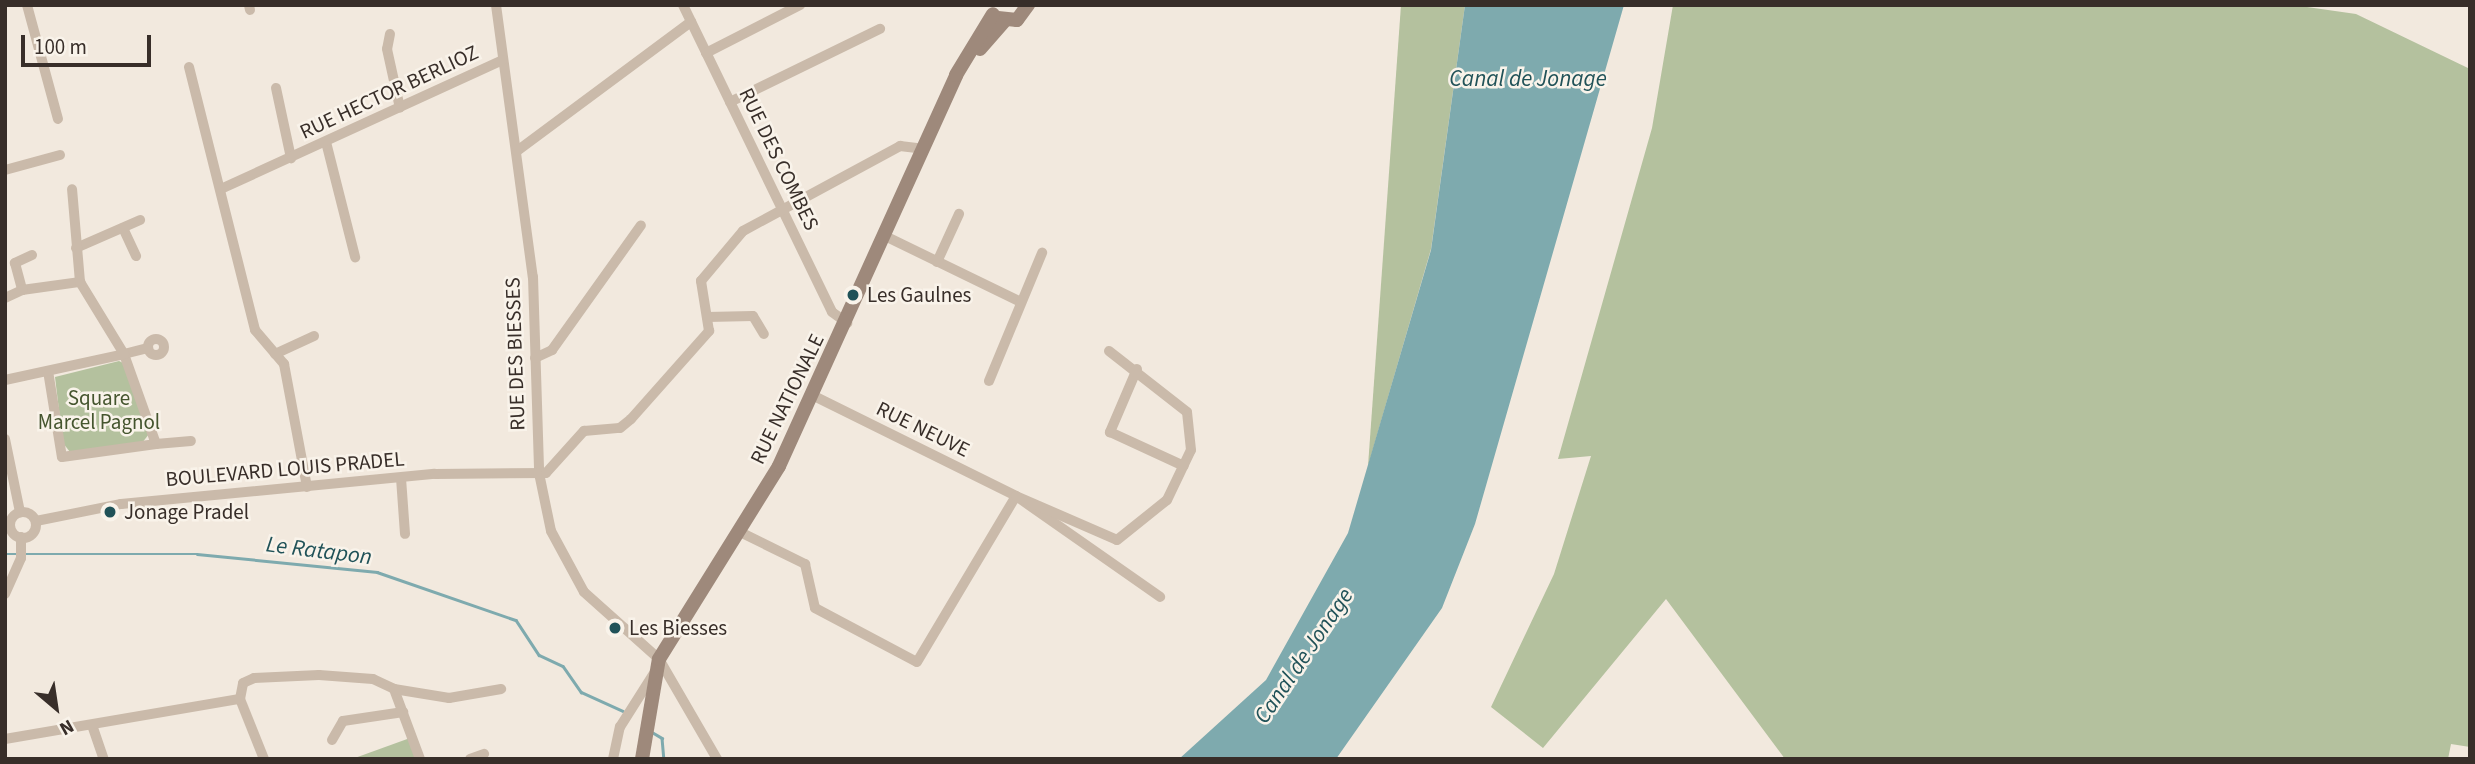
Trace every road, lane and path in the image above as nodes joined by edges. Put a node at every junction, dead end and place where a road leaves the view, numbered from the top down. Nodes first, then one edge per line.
1 (27, 5) edge
2 (495, 5) edge
3 (800, 5) edge
4 (1028, 5) edge
5 (685, 6) edge
6 (996, 13) edge
7 (691, 22) junction
8 (880, 29) dead end
9 (390, 34) dead end
10 (706, 53) junction
11 (502, 60) junction
12 (189, 67) dead end
13 (275, 88) dead end
14 (730, 102) junction
15 (400, 108) junction
16 (58, 119) dead end
17 (326, 142) junction
18 (923, 149) junction
19 (517, 150) junction
20 (60, 155) dead end
21 (291, 158) junction
22 (5, 170) edge
23 (223, 188) junction
24 (72, 189) dead end
25 (782, 209) junction
26 (959, 214) dead end
27 (140, 220) dead end
28 (641, 225) dead end
29 (123, 228) junction
30 (885, 236) junction
31 (76, 248) junction
32 (1042, 253) dead end
33 (32, 255) dead end
34 (136, 256) dead end
35 (355, 257) dead end
36 (937, 262) junction
37 (80, 282) junction
38 (22, 290) junction
39 (5, 298) edge
40 (1021, 302) junction
41 (707, 317) junction
42 (847, 323) junction
43 (764, 334) dead end
44 (314, 336) dead end
45 (148, 348) dead end
46 (1109, 351) dead end
47 (124, 354) junction
48 (275, 354) junction
49 (535, 358) junction
50 (1137, 369) junction
51 (48, 371) junction
52 (5, 380) edge
53 (989, 382) dead end
54 (814, 396) junction
55 (5, 439) edge
56 (191, 441) dead end
57 (156, 444) junction
58 (1184, 466) junction
59 (538, 473) junction
60 (401, 478) junction
61 (307, 486) junction
62 (1016, 496) junction
63 (20, 512) junction
64 (36, 521) junction
65 (8, 530) edge
66 (738, 531) junction
67 (405, 534) dead end
68 (22, 542) junction
69 (5, 594) edge
70 (1160, 597) dead end
71 (658, 664) junction
72 (394, 688) junction
73 (501, 689) dead end
74 (240, 699) junction
75 (403, 712) junction
76 (92, 725) junction
77 (5, 739) edge
78 (332, 740) dead end
79 (484, 754) dead end
80 (104, 759) edge
81 (264, 759) edge
82 (420, 759) edge
83 (470, 759) edge
84 (613, 759) edge
85 (642, 759) edge
86 (717, 759) edge

1 - 16 street
2 - 11 street, RUE DES BIESSES
3 - 10 street
4 - 6 main road
5 - 7 street, RUE DES COMBES
6 - 18 main road, RUE NATIONALE
7 - 10 street, RUE DES COMBES
7 - 19 street
8 - 14 street
9 - 15 street
10 - 14 street, RUE DES COMBES
11 - 15 street, RUE HECTOR BERLIOZ
11 - 19 street, RUE DES BIESSES
12 - 23 street
13 - 21 street, RUE HECTOR BERLIOZ
14 - 25 street, RUE DES COMBES
15 - 17 street, RUE HECTOR BERLIOZ
17 - 21 street, RUE HECTOR BERLIOZ
17 - 35 street
18 - 25 street
18 - 30 main road, RUE NATIONALE
19 - 49 street, RUE DES BIESSES
20 - 22 street
21 - 23 street, RUE HECTOR BERLIOZ
23 - 48 street
24 - 31 street
25 - 41 street
25 - 42 street, RUE DES COMBES
26 - 36 street
27 - 29 street
28 - 49 street
29 - 31 street
29 - 34 street
30 - 36 street
30 - 42 main road, RUE NATIONALE
31 - 37 street
32 - 40 street
33 - 38 street
36 - 40 street
37 - 38 street
37 - 47 street
38 - 39 street
40 - 53 street
41 - 43 street
41 - 59 street
42 - 54 main road, RUE NATIONALE
44 - 48 street
45 - 47 street
46 - 50 street
47 - 51 street
47 - 57 street
48 - 61 street
49 - 59 street, RUE DES BIESSES
50 - 58 street
50 - 58 street
51 - 52 street
51 - 57 street
54 - 62 street, RUE NEUVE
54 - 66 main road, RUE NATIONALE
55 - 63 street
56 - 57 street
58 - 62 street, RUE NEUVE
59 - 60 street, BOULEVARD LOUIS PRADEL
59 - 71 street, RUE DES BIESSES
60 - 61 street, BOULEVARD LOUIS PRADEL
60 - 67 street
61 - 64 street, BOULEVARD LOUIS PRADEL
62 - 66 street
62 - 70 street, RUE NEUVE
63 - 64 street
63 - 65 street
64 - 68 street
65 - 68 street
66 - 71 main road, RUE NATIONALE
68 - 69 street
71 - 84 street, RUE NATIONALE
71 - 85 main road, RUE NATIONALE
71 - 86 street, RUE DES BIESSES
72 - 73 street
72 - 74 street
72 - 75 street
74 - 76 street
74 - 81 street
75 - 78 street
75 - 82 street
76 - 77 street
76 - 80 street
79 - 83 street

